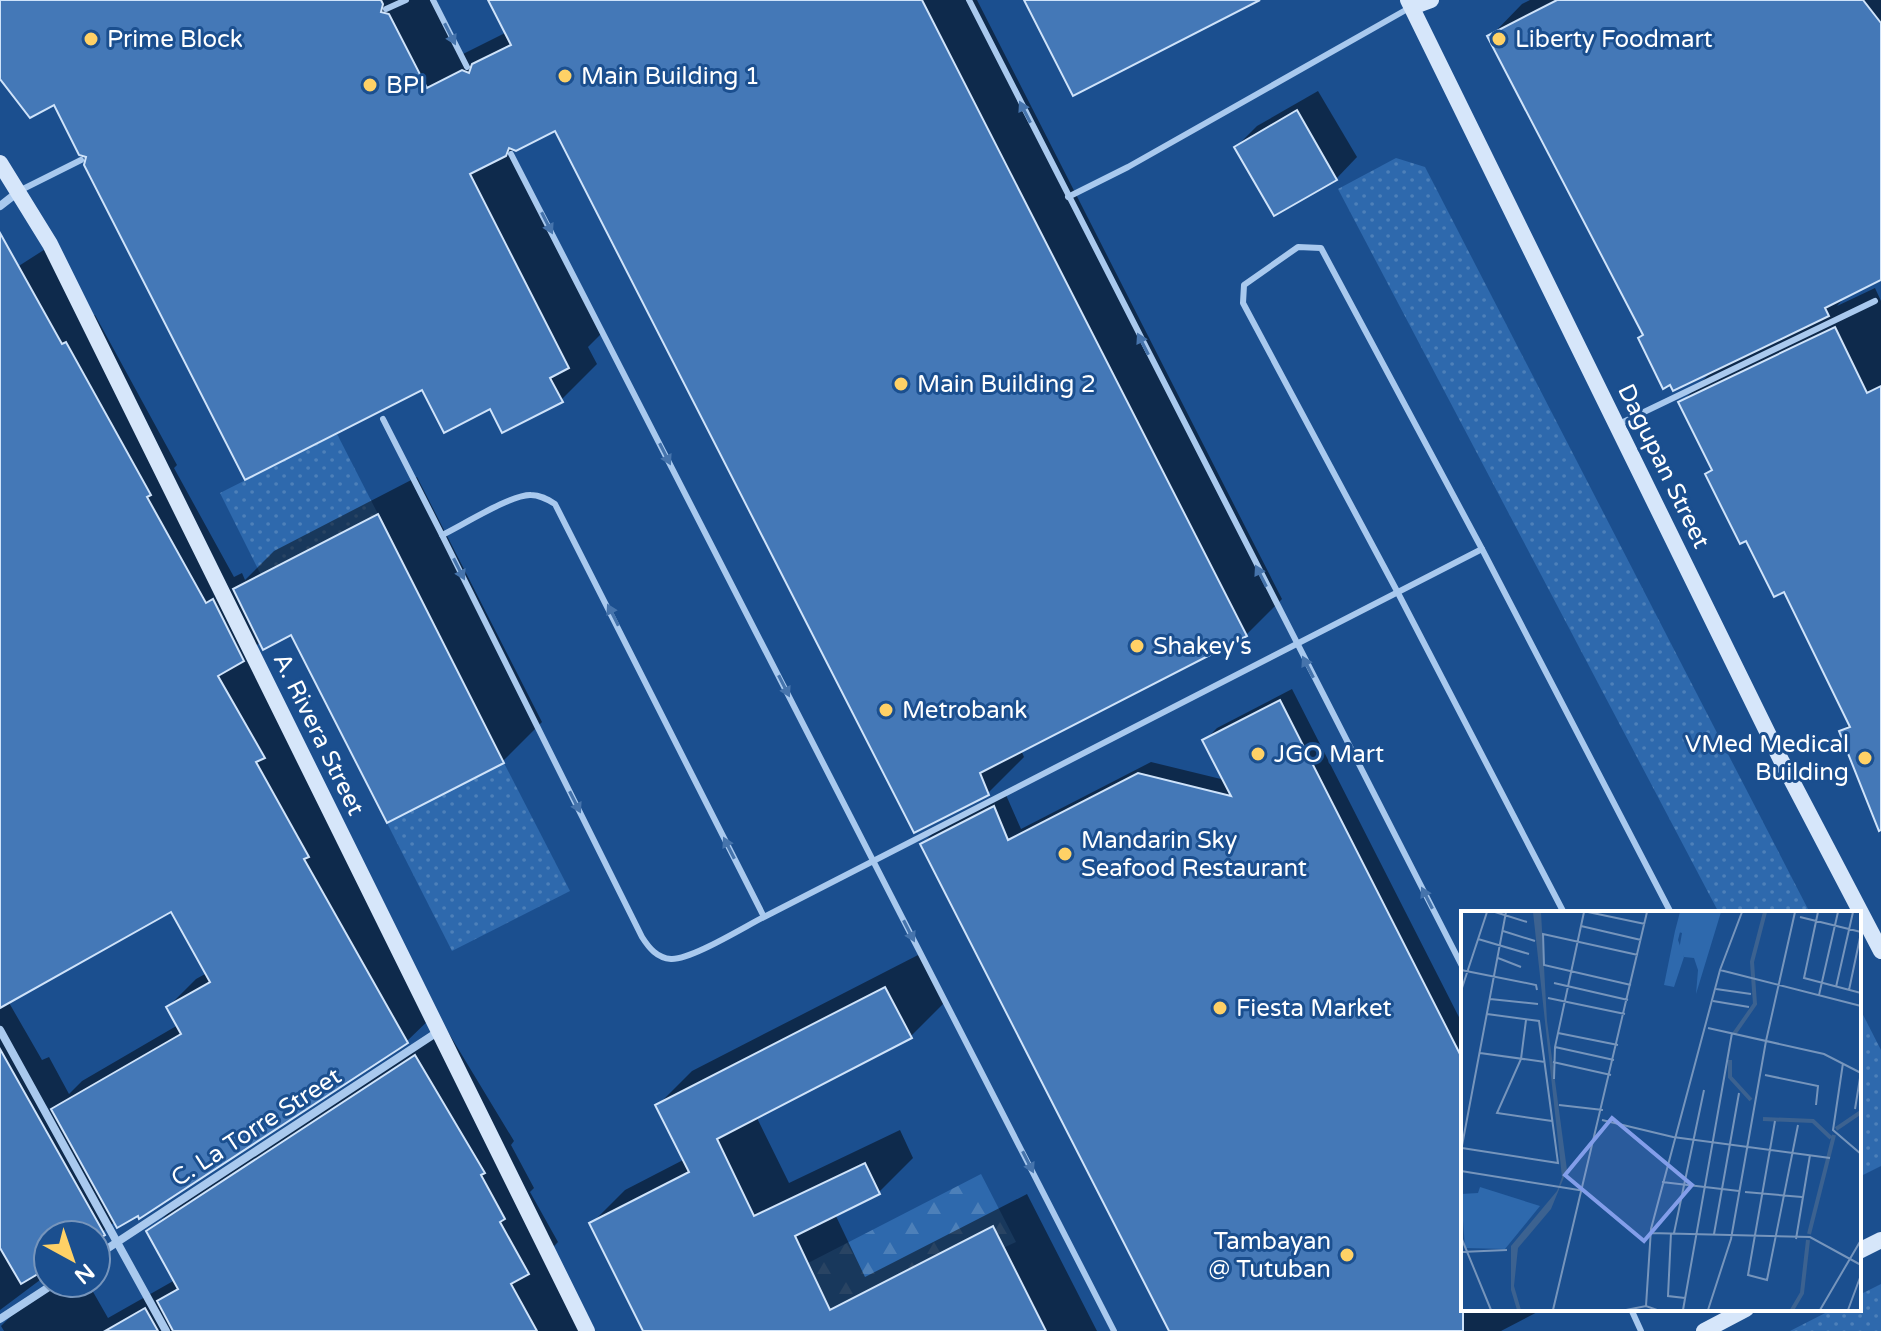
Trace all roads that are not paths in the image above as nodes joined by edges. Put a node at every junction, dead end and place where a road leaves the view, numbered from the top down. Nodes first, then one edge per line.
1 (406, 0) edge
2 (433, 0) edge
3 (969, 0) edge
4 (1431, 0) edge
5 (1410, 3) edge
6 (386, 9) dead end
7 (467, 67) dead end
8 (511, 154) dead end
9 (81, 160) dead end
10 (0, 163) edge
11 (19, 191) junction
12 (1068, 197) junction
13 (0, 206) edge
14 (1875, 301) dead end
15 (383, 419) dead end
16 (1617, 425) junction
17 (442, 535) junction
18 (1482, 549) junction
19 (1398, 593) junction
20 (1296, 645) junction
21 (874, 862) junction
22 (1563, 911) edge
23 (1670, 911) edge
24 (1860, 911) edge
25 (1861, 913) edge
26 (764, 917) junction
27 (1881, 951) edge
28 (1461, 964) edge
29 (0, 1030) edge
30 (439, 1031) junction
31 (1881, 1240) edge
32 (117, 1242) junction
33 (112, 1245) edge
34 (1861, 1250) edge
35 (32, 1298) edge
36 (1632, 1311) edge
37 (1742, 1311) edge
38 (0, 1319) edge
39 (166, 1331) edge
40 (587, 1331) edge
41 (1114, 1331) edge
42 (1641, 1331) edge
43 (1704, 1331) edge

1 - 6 lane
2 -> 7 lane
12 -> 3 lane
4 - 5 street
5 - 12 lane
5 - 16 street, Dagupan Street
8 -> 21 lane
9 - 11 lane
10 - 11 street, A. Rivera Street
11 - 13 street
11 - 30 street, A. Rivera Street
20 -> 12 lane
14 - 16 lane
15 - 17 lane
16 - 24 street, Dagupan Street
26 -> 17 lane
17 -> 26 lane
18 - 19 lane
18 - 19 lane
18 - 23 lane
19 - 20 lane
19 - 22 lane
20 - 21 lane
28 -> 20 lane
21 - 26 lane
21 -> 41 lane
25 - 27 street, Dagupan Street
29 - 32 street
30 - 32 street, C. La Torre Street
30 - 40 street, A. Rivera Street
31 - 34 street
32 - 33 street, C. La Torre Street
32 - 39 street
35 - 38 street
36 - 42 lane
37 - 43 street

